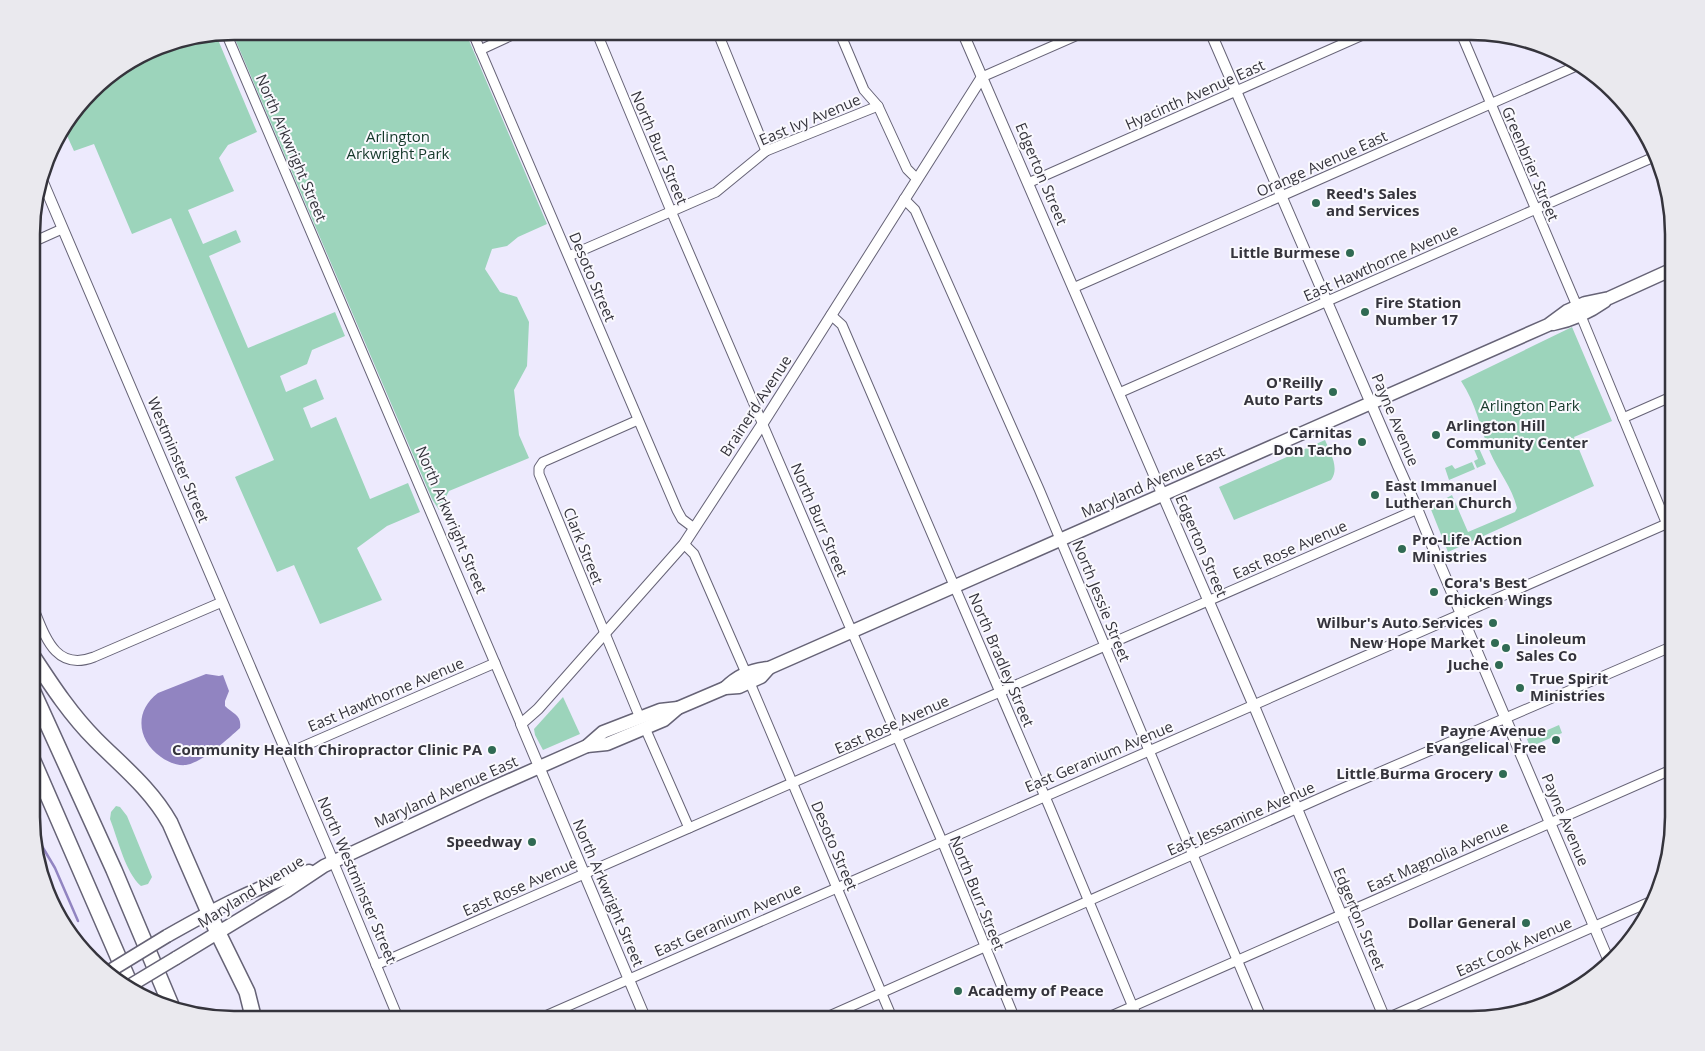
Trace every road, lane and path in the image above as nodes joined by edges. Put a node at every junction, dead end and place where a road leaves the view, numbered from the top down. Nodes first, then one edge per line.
1 (229, 40) edge
2 (476, 40) edge
3 (502, 40) edge
4 (600, 40) edge
5 (721, 40) edge
6 (843, 40) edge
7 (966, 40) edge
8 (1066, 40) edge
9 (1214, 40) edge
10 (1352, 40) edge
11 (1464, 40) edge
12 (480, 50) junction
13 (1571, 68) edge
14 (982, 77) junction
15 (1236, 92) junction
16 (1490, 104) junction
17 (878, 106) junction
18 (766, 151) junction
19 (1650, 159) edge
20 (916, 179) junction
21 (1028, 183) junction
22 (46, 189) edge
23 (1282, 197) junction
24 (904, 199) junction
25 (1535, 210) junction
26 (671, 211) junction
27 (62, 229) junction
28 (40, 239) edge
29 (569, 256) junction
30 (1665, 273) edge
31 (1073, 288) junction
32 (1328, 301) junction
33 (1579, 311) junction
34 (831, 315) junction
35 (1119, 393) junction
36 (1665, 400) edge
37 (1371, 403) junction
38 (1623, 418) junction
39 (638, 420) junction
40 (763, 423) junction
41 (1163, 496) junction
42 (1418, 509) junction
43 (1665, 512) edge
44 (1665, 525) edge
45 (694, 528) junction
46 (1061, 540) junction
47 (684, 544) junction
48 (954, 586) junction
49 (1208, 601) junction
50 (222, 602) junction
51 (1461, 614) junction
52 (40, 624) edge
53 (851, 632) junction
54 (605, 635) junction
55 (1104, 646) junction
56 (1665, 649) edge
57 (495, 662) junction
58 (40, 668) edge
59 (748, 678) junction
60 (1000, 692) junction
61 (1254, 706) junction
62 (40, 707) edge
63 (1506, 719) junction
64 (643, 723) junction
65 (521, 724) junction
66 (897, 738) junction
67 (1148, 751) junction
68 (288, 753) junction
69 (539, 767) junction
70 (1665, 773) edge
71 (40, 777) edge
72 (793, 783) junction
73 (1045, 796) junction
74 (1297, 809) junction
75 (1550, 823) junction
76 (689, 828) junction
77 (942, 840) junction
78 (1194, 855) junction
79 (333, 861) junction
80 (319, 868) junction
81 (584, 874) junction
82 (836, 888) junction
83 (1088, 902) junction
84 (1644, 904) edge
85 (209, 912) junction
86 (1341, 915) junction
87 (1594, 926) junction
88 (218, 933) junction
89 (984, 947) junction
90 (1607, 955) edge
91 (1237, 961) junction
92 (376, 965) junction
93 (113, 969) edge
94 (629, 978) junction
95 (128, 979) edge
96 (134, 983) edge
97 (882, 993) junction
98 (169, 1000) edge
99 (1133, 1007) junction
100 (252, 1011) edge
101 (395, 1011) edge
102 (556, 1011) edge
103 (642, 1011) edge
104 (841, 1011) edge
105 (889, 1011) edge
106 (1011, 1011) edge
107 (1124, 1011) edge
108 (1135, 1011) edge
109 (1259, 1011) edge
110 (1382, 1011) edge
111 (1403, 1011) edge

1 - 57 street, North Arkwright Street
2 - 12 street, Desoto Street
3 - 12 street
4 - 26 street, North Burr Street
5 - 18 street
6 - 17 street
7 - 14 street, Edgerton Street
8 - 14 street
9 - 15 street, Payne Avenue
10 - 15 street, Hyacinth Avenue East
11 - 16 street, Greenbrier Street
12 - 29 street, Desoto Street
13 - 16 street, Orange Avenue East
14 - 20 street, Brainerd Avenue
14 - 21 street, Edgerton Street
15 - 21 street, Hyacinth Avenue East
15 - 23 street, Payne Avenue
16 - 23 street, Orange Avenue East
16 - 25 street, Greenbrier Street
17 - 18 street, East Ivy Avenue
17 - 20 street
18 - 26 street, East Ivy Avenue
19 - 25 street, East Hawthorne Avenue
20 - 24 street, Brainerd Avenue
21 - 31 street, Edgerton Street
22 - 27 street, Westminster Street
23 - 31 street, Orange Avenue East
23 - 32 street, Payne Avenue
24 - 34 street, Brainerd Avenue
24 - 46 street, North Jessie Street
25 - 32 street, East Hawthorne Avenue
25 - 33 street, Greenbrier Street
26 - 29 street, East Ivy Avenue
26 - 40 street, North Burr Street
27 - 28 street
27 - 50 street, Westminster Street
29 - 39 street, Desoto Street
30 - 33 main road, Maryland Avenue East
31 - 35 street, Edgerton Street
32 - 35 street, East Hawthorne Avenue
32 - 37 street, Payne Avenue
33 - 37 main road, Maryland Avenue East
33 - 38 street, Greenbrier Street
34 - 40 street, Brainerd Avenue
34 - 48 street, North Bradley Street
35 - 41 street, Edgerton Street
36 - 38 street
37 - 41 main road, Maryland Avenue East
37 - 42 street, Payne Avenue
38 - 43 street, Greenbrier Street
39 - 45 street, Desoto Street
39 - 54 street, Clark Street
40 - 45 street, Brainerd Avenue
40 - 53 street, North Burr Street
41 - 46 main road, Maryland Avenue East
41 - 49 street, Edgerton Street
42 - 49 street, East Rose Avenue
42 - 51 street, Payne Avenue
44 - 51 street, East Geranium Avenue
45 - 47 street, Brainerd Avenue
46 - 48 main road, Maryland Avenue East
46 - 55 street, North Jessie Street
47 - 54 street, Brainerd Avenue
47 - 59 street, Desoto Street
48 - 53 main road, Maryland Avenue East
48 - 60 street, North Bradley Street
49 - 55 street, East Rose Avenue
49 - 61 street, Edgerton Street
50 - 52 street
50 - 68 street, Westminster Street
51 - 61 street, East Geranium Avenue
51 - 63 street, Payne Avenue
53 - 59 main road, Maryland Avenue East
53 - 66 street, North Burr Street
54 - 64 street, Clark Street
54 - 65 street, Brainerd Avenue
55 - 60 street, East Rose Avenue
55 - 67 street, North Jessie Street
56 - 63 street, East Jessamine Avenue
57 - 65 street, North Arkwright Street
57 - 68 street, East Hawthorne Avenue
58 - 85 highway
59 - 64 main road, Maryland Avenue East
59 - 72 street, Desoto Street
60 - 66 street, East Rose Avenue
60 - 73 street, North Bradley Street
61 - 67 street, East Geranium Avenue
61 - 74 street, Edgerton Street
62 - 98 highway
63 - 74 street, East Jessamine Avenue
63 - 75 street, Payne Avenue
64 - 69 main road, Maryland Avenue East
64 - 76 street, Clark Street
65 - 69 street, North Arkwright Street
66 - 72 street, East Rose Avenue
66 - 77 street, North Burr Street
67 - 73 street, East Geranium Avenue
67 - 78 street, North Jessie Street
68 - 79 street, North Westminster Street
69 - 79 main road, Maryland Avenue East
69 - 81 street, North Arkwright Street
70 - 75 street, East Magnolia Avenue
71 - 95 highway
72 - 76 street, East Rose Avenue
72 - 82 street, Desoto Street
73 - 77 street, East Geranium Avenue
73 - 83 street, North Bradley Street
74 - 78 street, East Jessamine Avenue
74 - 86 street, Edgerton Street
75 - 86 street, East Magnolia Avenue
75 - 87 street, Payne Avenue
76 - 81 street, East Rose Avenue
77 - 82 street, East Geranium Avenue
77 - 89 street, North Burr Street
78 - 83 street, East Jessamine Avenue
78 - 91 street, North Jessie Street
79 - 80 main road, Maryland Avenue East
79 - 92 street, North Westminster Street
80 - 85 main road, Maryland Avenue
80 - 88 main road, Maryland Avenue
81 - 92 street, East Rose Avenue
81 - 94 street, North Arkwright Street
82 - 94 street, East Geranium Avenue
82 - 97 street, Desoto Street
83 - 89 street, East Jessamine Avenue
83 - 99 street, North Bradley Street
84 - 87 street, East Cook Avenue
85 - 88 highway
85 - 93 main road, Maryland Avenue, bridge
86 - 91 street, East Magnolia Avenue
86 - 110 street, Edgerton Street
87 - 90 street, Payne Avenue
87 - 111 street, East Cook Avenue
88 - 96 main road, Maryland Avenue, bridge
88 - 100 highway
89 - 97 street, East Jessamine Avenue
89 - 106 street, North Burr Street
91 - 99 street, East Magnolia Avenue
91 - 109 street, North Jessie Street
92 - 101 street, North Westminster Street
94 - 102 street, East Geranium Avenue
94 - 103 street, North Arkwright Street
97 - 104 street, East Jessamine Avenue
97 - 105 street, Desoto Street
99 - 107 street, East Magnolia Avenue
99 - 108 street, North Bradley Street

